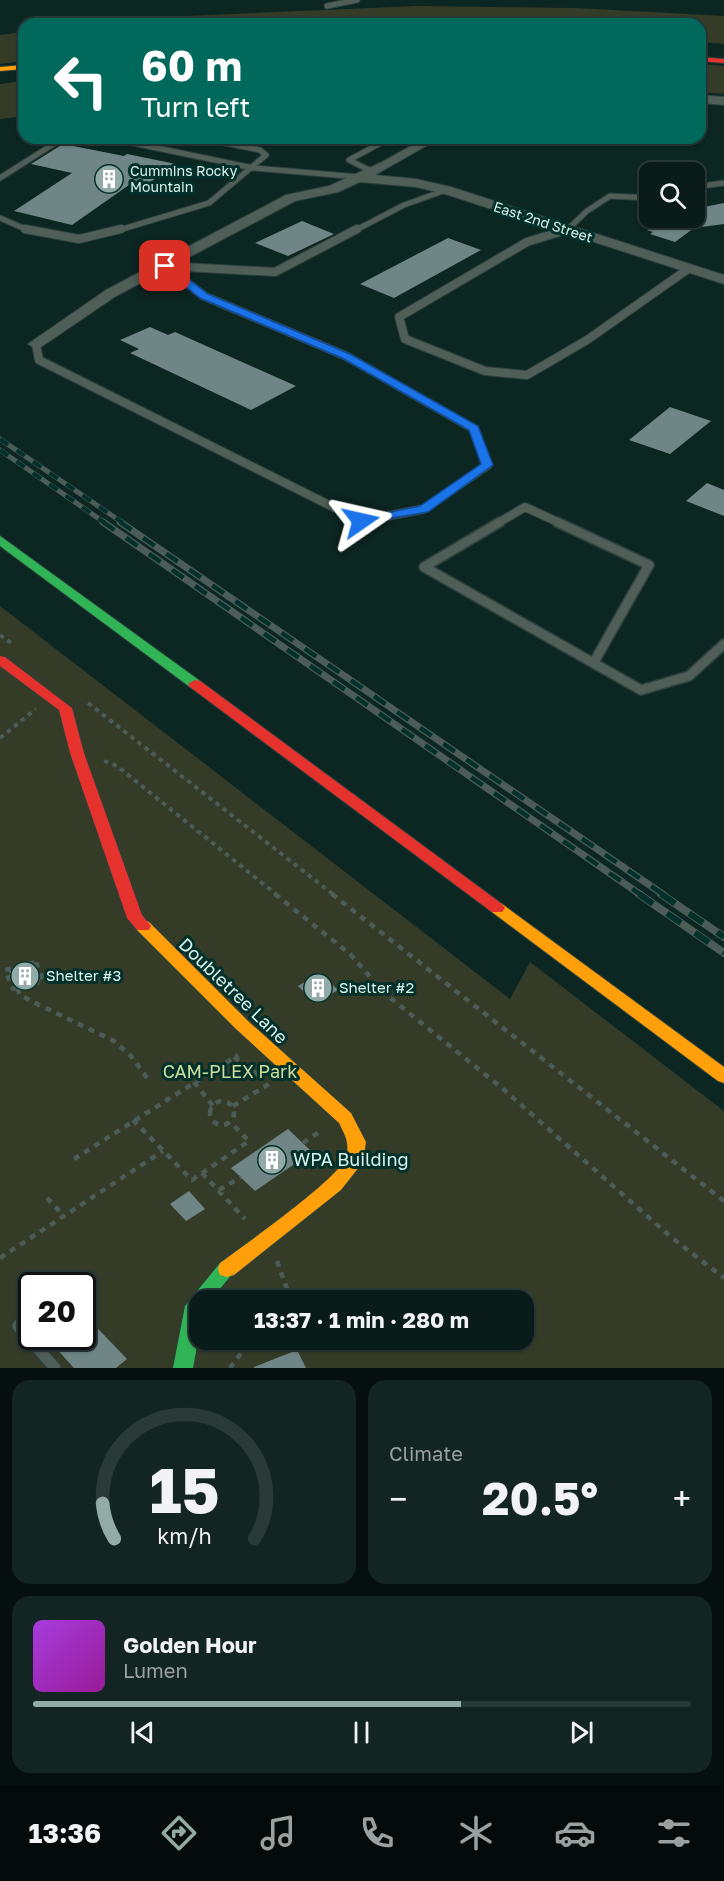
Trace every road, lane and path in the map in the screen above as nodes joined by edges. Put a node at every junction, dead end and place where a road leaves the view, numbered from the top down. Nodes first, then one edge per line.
1 (357, 0) edge
2 (327, 6) dead end
3 (706, 48) edge
4 (724, 49) edge
5 (706, 60) edge
6 (724, 61) edge
7 (18, 68) edge
8 (0, 69) edge
9 (18, 76) edge
10 (0, 78) edge
11 (706, 100) edge
12 (724, 101) edge
13 (54, 144) edge
14 (138, 144) edge
15 (226, 144) edge
16 (379, 144) edge
17 (422, 144) edge
18 (254, 168) junction
19 (365, 174) junction
20 (0, 178) edge
21 (724, 183) edge
22 (705, 186) edge
23 (446, 190) junction
24 (639, 197) edge
25 (0, 218) edge
26 (568, 230) junction
27 (165, 266) junction
28 (688, 268) junction
29 (724, 280) edge
30 (36, 344) joint
31 (0, 540) edge
32 (0, 635) edge
33 (724, 644) edge
34 (19, 649) dead end
35 (0, 660) edge
36 (594, 662) junction
37 (51, 697) junction
38 (85, 701) dead end
39 (0, 738) edge
40 (77, 753) junction
41 (18, 988) junction
42 (260, 1042) junction
43 (234, 1058) junction
44 (724, 1076) edge
45 (150, 1082) dead end
46 (194, 1082) junction
47 (269, 1084) junction
48 (278, 1092) dead end
49 (213, 1106) junction
50 (233, 1106) junction
51 (133, 1120) junction
52 (230, 1122) junction
53 (311, 1124) dead end
54 (303, 1143) dead end
55 (163, 1151) junction
56 (74, 1159) dead end
57 (201, 1173) junction
58 (241, 1177) dead end
59 (219, 1190) junction
60 (47, 1198) dead end
61 (724, 1201) edge
62 (63, 1215) junction
63 (250, 1225) dead end
64 (273, 1251) dead end
65 (0, 1258) edge
66 (724, 1278) edge
67 (287, 1290) edge
68 (39, 1350) edge
69 (245, 1350) edge
70 (55, 1368) edge
71 (183, 1368) edge
72 (230, 1368) edge

1 - 2 lane
3 - 4 main road
5 - 6 main road
7 - 8 main road
9 - 10 main road
11 - 12 street
13 - 20 lane
14 - 18 lane
15 - 18 lane
16 - 19 lane
17 - 19 street
18 - 19 lane
18 - 25 lane
19 - 23 street, East 2nd Street
19 - 27 street
21 - 22 lane
23 - 26 street, East 2nd Street
23 - 27 lane
24 - 26 lane
26 - 28 street, East 2nd Street
26 - 28 lane
27 - 30 street
27 - 30 lane
28 - 29 street, East 2nd Street
31 - 44 main road
32 - 34 path
33 - 36 lane
35 - 37 main road, Doubletree Lane
36 - 36 lane
37 - 39 path
37 - 40 main road, Doubletree Lane
38 - 61 path
40 - 42 main road, Doubletree Lane
40 - 66 path
41 - 41 path
41 - 45 path
42 - 43 path
42 - 71 main road, Doubletree Lane
43 - 46 path
43 - 47 path
46 - 49 path
46 - 51 path
47 - 48 path
47 - 50 path
49 - 50 path
49 - 52 path
50 - 52 path
51 - 55 path
51 - 56 path
52 - 57 path
53 - 54 path
55 - 57 path
55 - 62 path
57 - 59 path
58 - 59 path
59 - 63 path
60 - 62 path
62 - 65 path
64 - 67 path
68 - 70 lane
69 - 72 path

